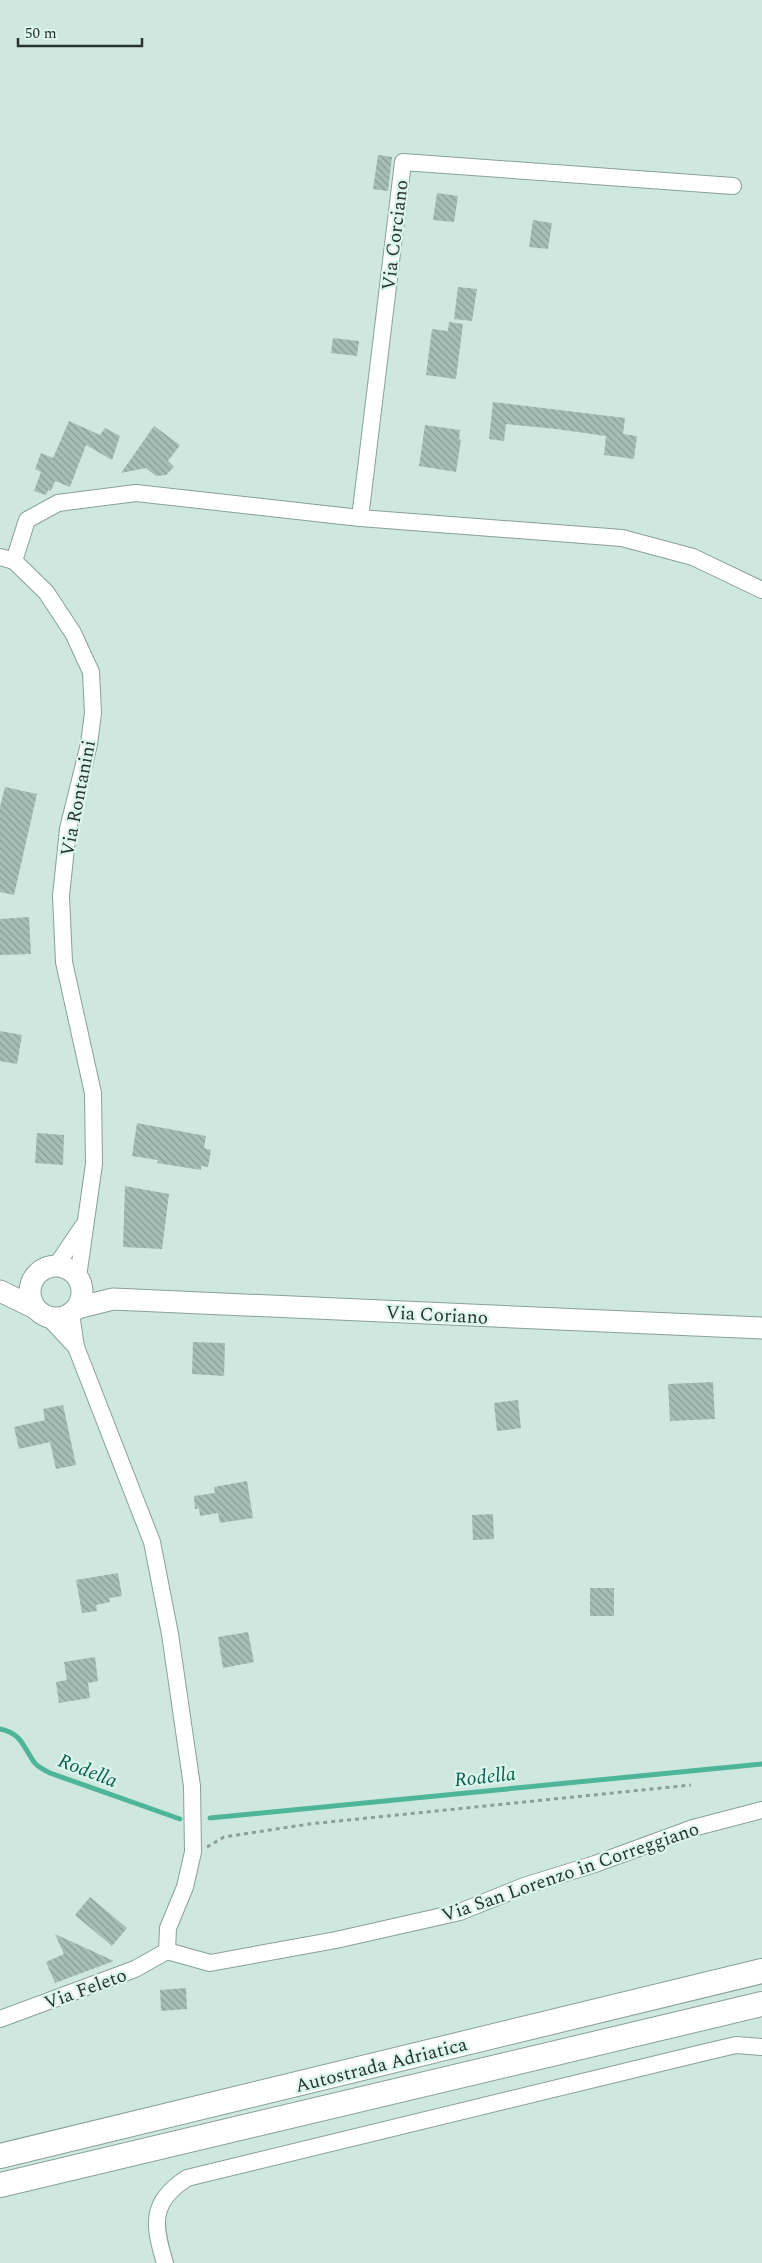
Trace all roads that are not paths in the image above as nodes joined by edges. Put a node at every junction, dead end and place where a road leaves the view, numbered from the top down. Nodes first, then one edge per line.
1 (733, 186) dead end
2 (360, 518) junction
3 (7, 559) edge
4 (762, 590) edge
5 (86, 1222) junction
6 (56, 1266) junction
7 (35, 1276) junction
8 (80, 1280) junction
9 (0, 1287) edge
10 (0, 1292) edge
11 (113, 1299) junction
12 (74, 1311) junction
13 (41, 1312) junction
14 (762, 1328) edge
15 (76, 1347) junction
16 (762, 1810) edge
17 (167, 1951) junction
18 (762, 1971) edge
19 (762, 2004) edge
20 (0, 2019) edge
21 (762, 2047) edge
22 (0, 2156) edge
23 (0, 2185) edge
24 (165, 2263) edge

1 - 2 street, Via Corciano
2 - 3 street
2 - 4 street
3 - 5 street, Via Rontanini
5 - 6 street, Via Rontanini
5 - 8 street, Via Rontanini
6 - 7 main road
6 - 8 main road
7 - 9 main road
7 - 13 main road
8 - 11 main road, Via Coriano
8 - 12 main road
10 - 13 main road
11 - 12 main road, Via Coriano
11 - 14 main road, Via Coriano
12 - 13 main road
12 - 15 street
13 - 15 street
15 - 17 street
16 - 17 street, Via San Lorenzo in Correggiano
17 - 20 street, Via Feleto
18 - 22 highway, Autostrada Adriatica
19 - 23 highway, Autostrada Adriatica
21 - 24 street

